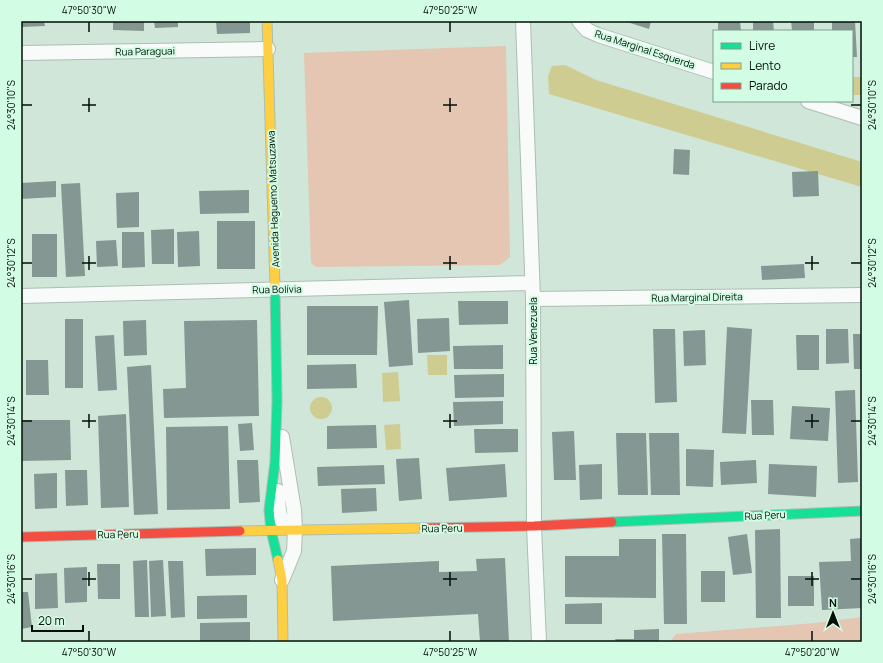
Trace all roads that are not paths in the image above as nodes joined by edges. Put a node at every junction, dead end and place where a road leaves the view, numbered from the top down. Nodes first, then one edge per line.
1 (267, 21) edge
2 (523, 21) edge
3 (579, 21) edge
4 (268, 49) junction
5 (21, 54) edge
6 (713, 72) edge
7 (811, 102) edge
8 (862, 118) edge
9 (532, 283) junction
10 (275, 290) junction
11 (862, 295) edge
12 (21, 296) edge
13 (533, 299) junction
14 (277, 401) junction
15 (275, 462) junction
16 (862, 511) edge
17 (534, 526) junction
18 (271, 530) junction
19 (295, 530) junction
20 (21, 537) edge
21 (282, 580) junction
22 (283, 642) edge
23 (539, 642) edge

1 - 4 street, Avenida Haguemo Matsuzawa
2 - 9 street, Rua Venezuela
3 - 6 street, Rua Marginal Esquerda
4 - 5 street, Rua Paraguai
4 - 10 street, Avenida Haguemo Matsuzawa
7 - 8 street
9 - 10 street, Rua Bolívia
9 - 13 street, Rua Venezuela
10 - 12 street, Rua Bolívia
10 - 14 street, Avenida Haguemo Matsuzawa
11 - 13 street, Rua Marginal Direita
13 - 17 street, Rua Venezuela
14 - 15 street, Avenida Haguemo Matsuzawa
14 - 19 street, Avenida Haguemo Matsuzawa
15 - 18 street, Avenida Haguemo Matsuzawa
15 - 19 street, Avenida Haguemo Matsuzawa
16 - 17 street, Rua Peru
17 - 19 street, Rua Peru
17 - 23 street, Rua Venezuela
18 - 19 street, Rua Peru
18 - 20 street, Rua Peru
18 - 21 street, Avenida Haguemo Matsuzawa
19 - 21 street, Avenida Haguemo Matsuzawa
21 - 22 street, Avenida Haguemo Matsuzawa

